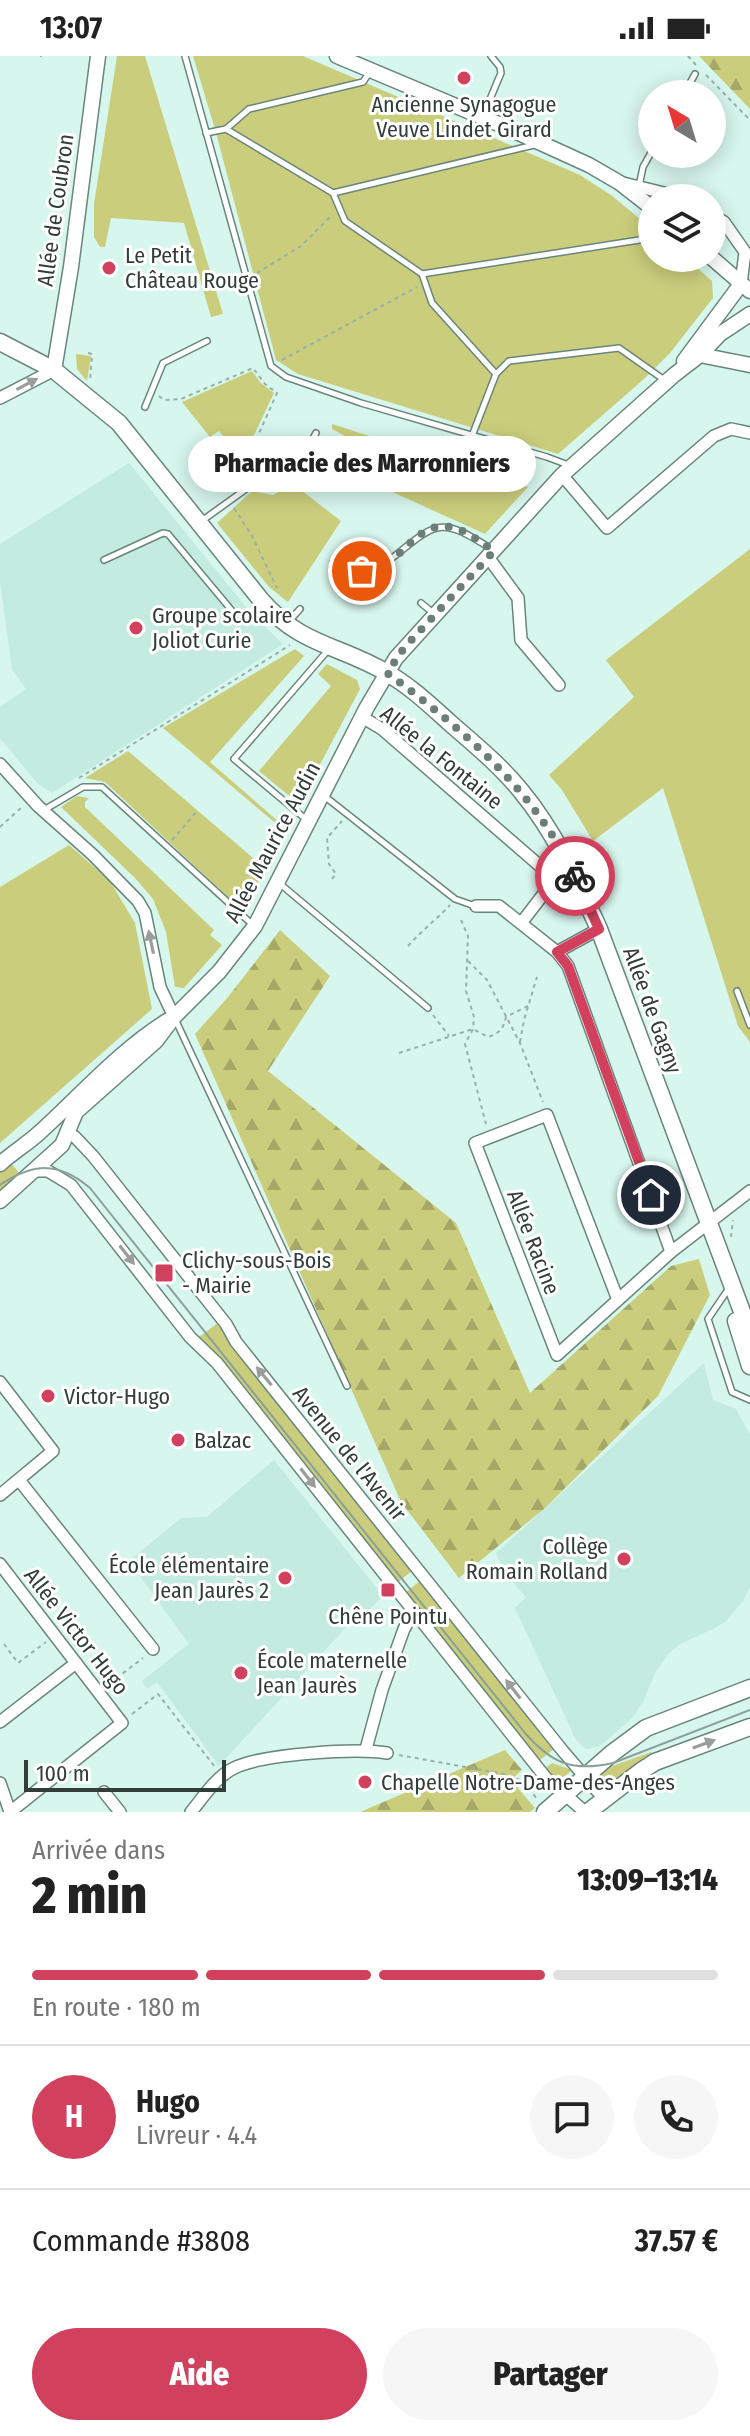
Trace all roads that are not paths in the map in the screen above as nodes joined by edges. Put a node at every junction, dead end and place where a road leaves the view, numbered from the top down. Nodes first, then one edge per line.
1 (98, 56) edge
2 (185, 56) edge
3 (491, 56) edge
4 (341, 57) edge
5 (371, 70) junction
6 (695, 74) dead end
7 (692, 80) edge
8 (482, 117) junction
9 (226, 129) junction
10 (206, 133) junction
11 (540, 143) junction
12 (620, 183) junction
13 (638, 187) edge
14 (333, 193) junction
15 (638, 197) edge
16 (726, 224) edge
17 (638, 240) edge
18 (726, 270) edge
19 (422, 274) junction
20 (746, 288) edge
21 (750, 314) edge
22 (207, 341) dead end
23 (0, 342) edge
24 (700, 355) junction
25 (750, 365) edge
26 (54, 370) junction
27 (496, 374) junction
28 (670, 378) junction
29 (0, 398) edge
30 (145, 407) road end
31 (316, 433) dead end
32 (750, 433) edge
33 (472, 436) junction
34 (567, 471) junction
35 (199, 523) junction
36 (491, 554) junction
37 (104, 560) dead end
38 (333, 562) dead end
39 (421, 603) dead end
40 (264, 604) junction
41 (300, 609) dead end
42 (435, 614) junction
43 (285, 625) junction
44 (330, 649) junction
45 (387, 673) junction
46 (559, 685) dead end
47 (362, 717) junction
48 (0, 764) edge
49 (323, 795) junction
50 (43, 811) junction
51 (309, 821) junction
52 (572, 871) junction
53 (555, 879) junction
54 (278, 882) junction
55 (476, 906) joint
56 (522, 922) junction
57 (255, 926) junction
58 (599, 929) junction
59 (557, 952) junction
60 (737, 991) dead end
61 (428, 1008) road end
62 (174, 1017) junction
63 (750, 1025) edge
64 (46, 1127) junction
65 (66, 1132) junction
66 (52, 1149) junction
67 (0, 1164) edge
68 (33, 1171) junction
69 (55, 1174) junction
70 (750, 1191) edge
71 (0, 1201) edge
72 (708, 1224) junction
73 (671, 1252) junction
74 (727, 1291) junction
75 (618, 1300) junction
76 (750, 1333) edge
77 (750, 1366) edge
78 (0, 1382) edge
79 (347, 1386) dead end
80 (750, 1400) edge
81 (19, 1480) junction
82 (0, 1495) edge
83 (0, 1564) edge
84 (416, 1614) junction
85 (153, 1649) road end
86 (76, 1663) junction
87 (750, 1688) edge
88 (0, 1722) edge
89 (750, 1727) edge
90 (366, 1749) junction
91 (387, 1753) road end
92 (585, 1776) junction
93 (0, 1783) edge
94 (104, 1792) dead end
95 (564, 1795) junction
96 (604, 1799) junction
97 (543, 1808) edge
98 (10, 1812) edge
99 (120, 1812) edge
100 (191, 1812) edge
101 (587, 1812) edge

1 - 26 street, Allée de Coubron
2 - 10 lane
3 - 8 lane
4 - 5 street
5 - 8 street
5 - 9 lane
6 - 7 lane
8 - 11 street
9 - 10 lane
9 - 14 lane
10 - 33 lane
11 - 12 street
11 - 14 lane
12 - 13 street
12 - 15 street
14 - 19 lane
16 - 20 street
17 - 19 lane
18 - 20 street
19 - 27 lane
20 - 28 street
21 - 24 street
22 - 30 lane
23 - 26 main road, Allée de Gagny
24 - 25 street
24 - 28 street
29 -> 26 street
26 - 35 main road, Allée de Gagny
27 - 28 lane
27 - 33 lane
28 - 34 street, Allée Maurice Audin
31 - 35 lane
32 - 34 street
33 - 34 lane
34 - 36 street, Allée Maurice Audin
35 - 40 main road, Allée de Gagny
36 - 38 lane
36 - 42 street, Allée Maurice Audin
36 - 46 street
37 - 40 lane
39 - 42 lane
40 - 43 main road, Allée de Gagny
41 - 43 lane
42 - 45 street, Allée Maurice Audin
43 - 44 main road, Allée de Gagny
44 - 45 main road, Allée de Gagny
44 - 51 lane
45 - 47 street, Allée Maurice Audin
45 - 52 main road, Allée de Gagny
47 - 49 street, Allée Maurice Audin
47 - 53 street, Allée la Fontaine
48 - 50 street
49 - 51 street, Allée Maurice Audin
49 - 55 lane
50 - 57 lane
62 -> 50 street
51 - 54 street, Allée Maurice Audin
52 - 53 street
52 - 58 main road, Allée de Gagny
53 - 56 street
54 - 57 street, Allée Maurice Audin
54 - 61 lane
55 - 56 street
56 - 59 street
57 - 62 street, Allée Maurice Audin
58 - 59 street
58 - 72 main road, Allée de Gagny
59 - 73 street
60 - 63 lane
62 - 64 street, Allée Maurice Audin
62 - 65 street, Allée Maurice Audin
62 - 79 lane
64 - 65 street
64 - 66 street
64 - 67 street, Allée Maurice Audin
65 - 66 street
92 -> 65 street, Avenue de l'Avenir
66 - 68 street
66 - 69 street
68 - 69 street
68 - 71 street
69 -> 84 street
70 - 72 street
72 - 73 street
72 - 74 main road, Allée de Gagny
72 - 76 main road, Allée de Gagny
73 - 75 street
74 - 77 main road, Allée de Gagny
74 - 80 lane
75 - 75 street, Allée Racine
78 - 81 street
81 - 82 street
81 - 85 street
83 - 86 street, Allée Victor Hugo
84 - 90 street
84 - 95 street
86 - 88 street
86 - 98 street, Allée Victor Hugo
87 - 92 main road
96 -> 89 main road
90 - 91 street
90 - 100 street
92 - 95 main road
92 - 96 street, Avenue de l'Avenir
93 - 98 street
94 - 99 street
95 - 97 main road
95 - 101 street
96 - 101 main road

